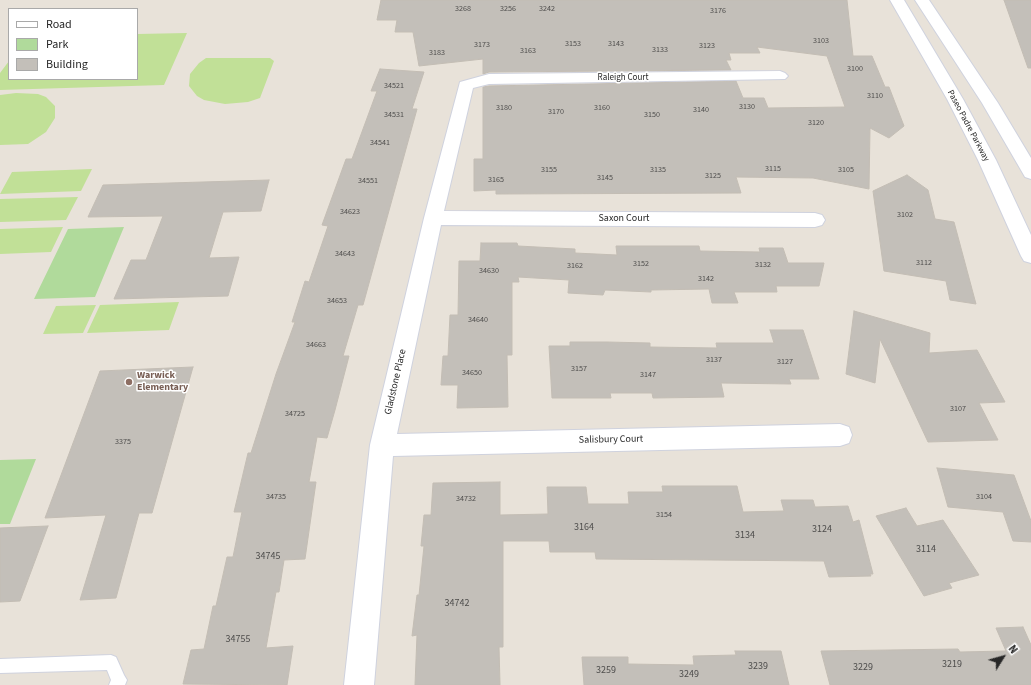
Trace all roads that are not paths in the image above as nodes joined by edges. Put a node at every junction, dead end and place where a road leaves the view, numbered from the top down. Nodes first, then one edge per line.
1 (897, 0) edge
2 (922, 0) edge
3 (780, 76) dead end
4 (466, 85) joint
5 (1031, 173) edge
6 (433, 218) junction
7 (815, 220) dead end
8 (1031, 256) edge
9 (840, 435) dead end
10 (382, 446) junction
11 (0, 666) edge
12 (117, 685) edge
13 (359, 685) edge

1 - 8 street, Paseo Padre Parkway
2 - 5 street
3 - 4 street, Raleigh Court
4 - 6 street, Gladstone Place
6 - 7 street, Saxon Court
6 - 10 street, Gladstone Place
9 - 10 street, Salisbury Court
10 - 13 street, Gladstone Place
11 - 12 lane

